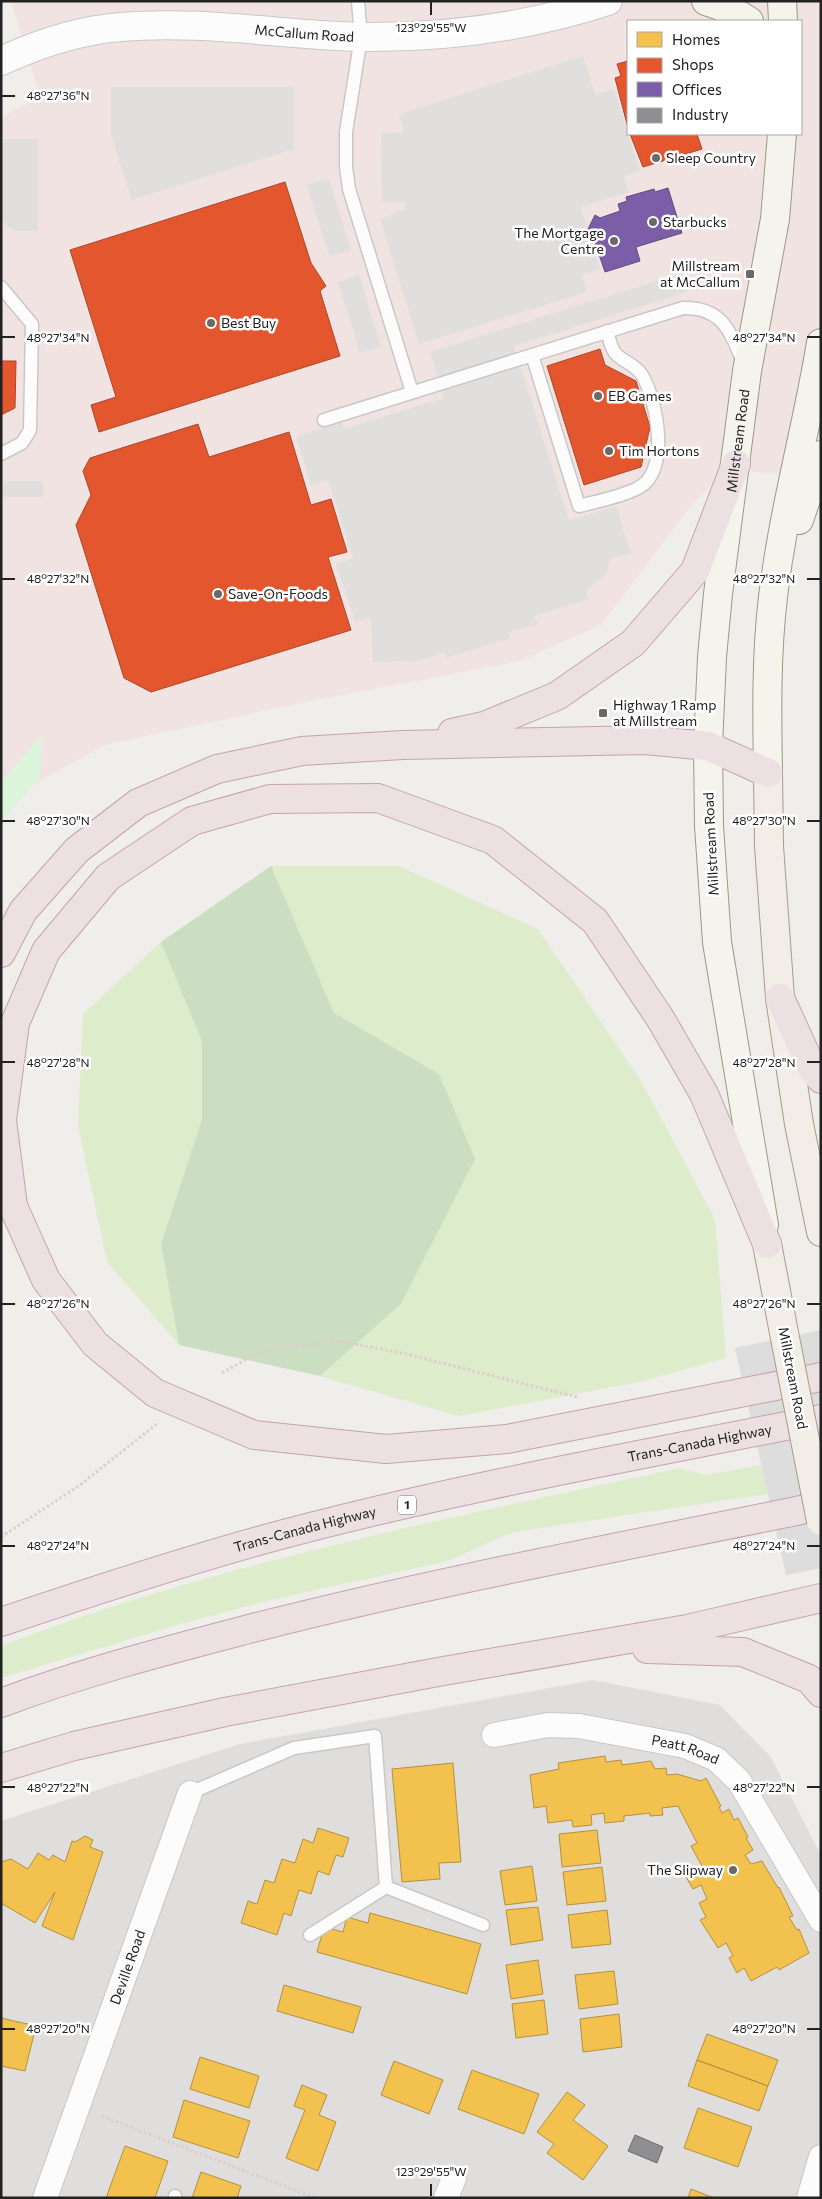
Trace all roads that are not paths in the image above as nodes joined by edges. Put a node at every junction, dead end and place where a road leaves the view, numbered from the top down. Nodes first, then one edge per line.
1 (358, 1) edge
2 (552, 1) edge
3 (608, 1) edge
4 (706, 1) edge
5 (782, 1) edge
6 (580, 10) junction
7 (747, 20) edge
8 (783, 20) edge
9 (361, 36) junction
10 (1, 61) edge
11 (782, 135) edge
12 (1, 288) edge
13 (608, 332) junction
14 (821, 343) edge
15 (532, 355) junction
16 (747, 371) junction
17 (412, 392) junction
18 (324, 420) dead end
19 (1, 454) edge
20 (821, 456) edge
21 (736, 464) junction
22 (773, 598) junction
23 (402, 745) junction
24 (708, 746) junction
25 (768, 772) junction
26 (1, 953) edge
27 (780, 998) junction
28 (821, 1079) edge
29 (821, 1232) edge
30 (768, 1244) junction
31 (821, 1377) edge
32 (821, 1419) edge
33 (821, 1506) edge
34 (821, 1521) edge
35 (821, 1598) edge
36 (1, 1622) edge
37 (578, 1647) junction
38 (821, 1693) edge
39 (1, 1703) edge
40 (494, 1735) dead end
41 (1, 1768) edge
42 (190, 1793) joint
43 (386, 1887) junction
44 (821, 1920) edge
45 (483, 1925) dead end
46 (310, 1935) dead end
47 (821, 2157) edge
48 (45, 2198) edge
49 (809, 2198) edge

1 - 9 lane
2 - 6 lane
3 - 6 street, McCallum Road
4 - 7 main road
5 - 8 main road
6 - 9 street, McCallum Road
9 - 10 street, McCallum Road
9 - 17 lane
11 - 16 main road, Millstream Road
12 - 19 lane
13 - 15 lane
13 - 15 lane
13 - 16 lane
14 - 22 main road
15 - 17 lane
16 - 21 main road, Millstream Road
17 - 18 lane
20 - 22 main road
21 - 23 highway
21 - 24 main road, Millstream Road
22 - 25 main road
23 - 24 highway
23 - 26 highway
24 - 25 highway
24 - 30 main road, Millstream Road
25 - 27 main road
27 - 28 highway
27 - 29 main road
30 - 31 highway
30 - 34 main road, Millstream Road, bridge
32 - 36 highway, Trans-Canada Highway / 1
33 - 39 highway
35 - 37 highway
37 - 38 highway
37 - 41 highway
40 - 44 street, Peatt Road
42 - 43 lane
42 - 48 street, Deville Road
43 - 45 lane
43 - 46 lane
47 - 49 street

